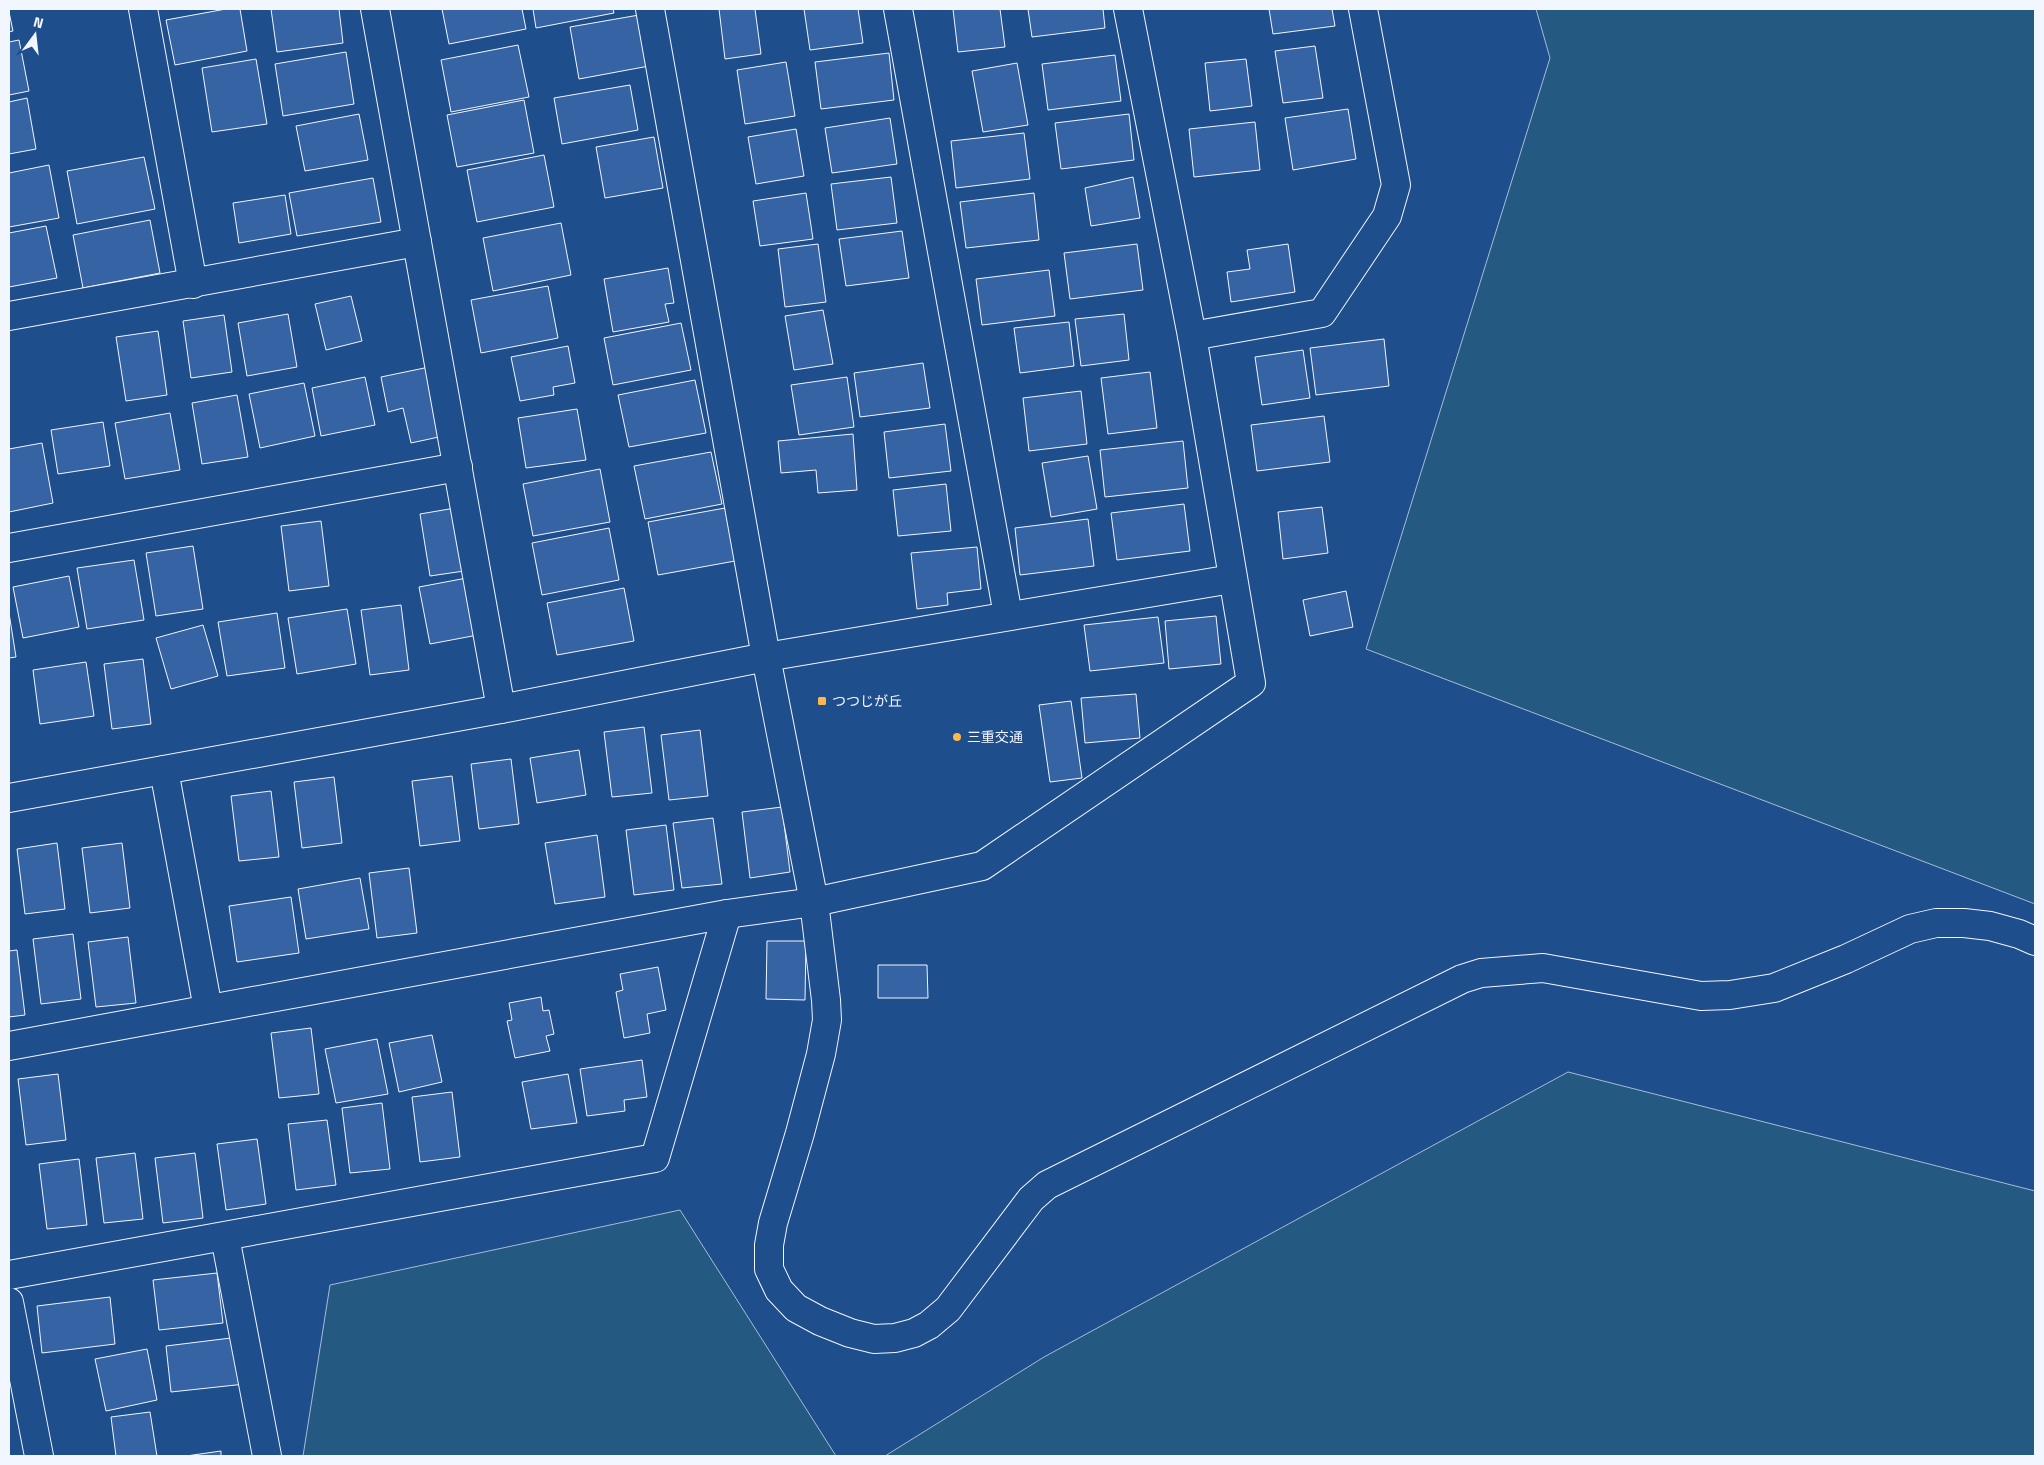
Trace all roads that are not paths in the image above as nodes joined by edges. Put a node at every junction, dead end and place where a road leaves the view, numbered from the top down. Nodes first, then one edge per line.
1 (143, 9) edge
2 (375, 9) edge
3 (650, 9) edge
4 (898, 9) edge
5 (1128, 9) edge
6 (1363, 9) edge
7 (417, 242) junction
8 (193, 284) junction
9 (9, 316) edge
10 (1192, 336) junction
11 (458, 467) junction
12 (9, 548) edge
13 (1232, 579) junction
14 (1008, 615) junction
15 (766, 657) junction
16 (501, 708) junction
17 (164, 770) junction
18 (9, 798) edge
19 (814, 902) junction
20 (727, 914) junction
21 (2035, 941) edge
22 (208, 1009) junction
23 (9, 1046) edge
24 (225, 1237) junction
25 (9, 1275) edge
26 (9, 1302) edge
27 (39, 1456) edge
28 (267, 1456) edge

1 - 8 street
2 - 7 street
3 - 15 street
4 - 14 street
5 - 10 street
6 - 10 street
7 - 8 street
7 - 11 street
8 - 9 street
10 - 13 street
11 - 12 street
11 - 16 street
13 - 14 street
13 - 19 street
14 - 15 street
15 - 16 street
15 - 19 street
16 - 17 street
17 - 18 street
17 - 22 street
19 - 20 street
19 - 21 street
20 - 22 street
20 - 24 street
22 - 23 street
24 - 25 street
24 - 28 street
26 - 27 street

